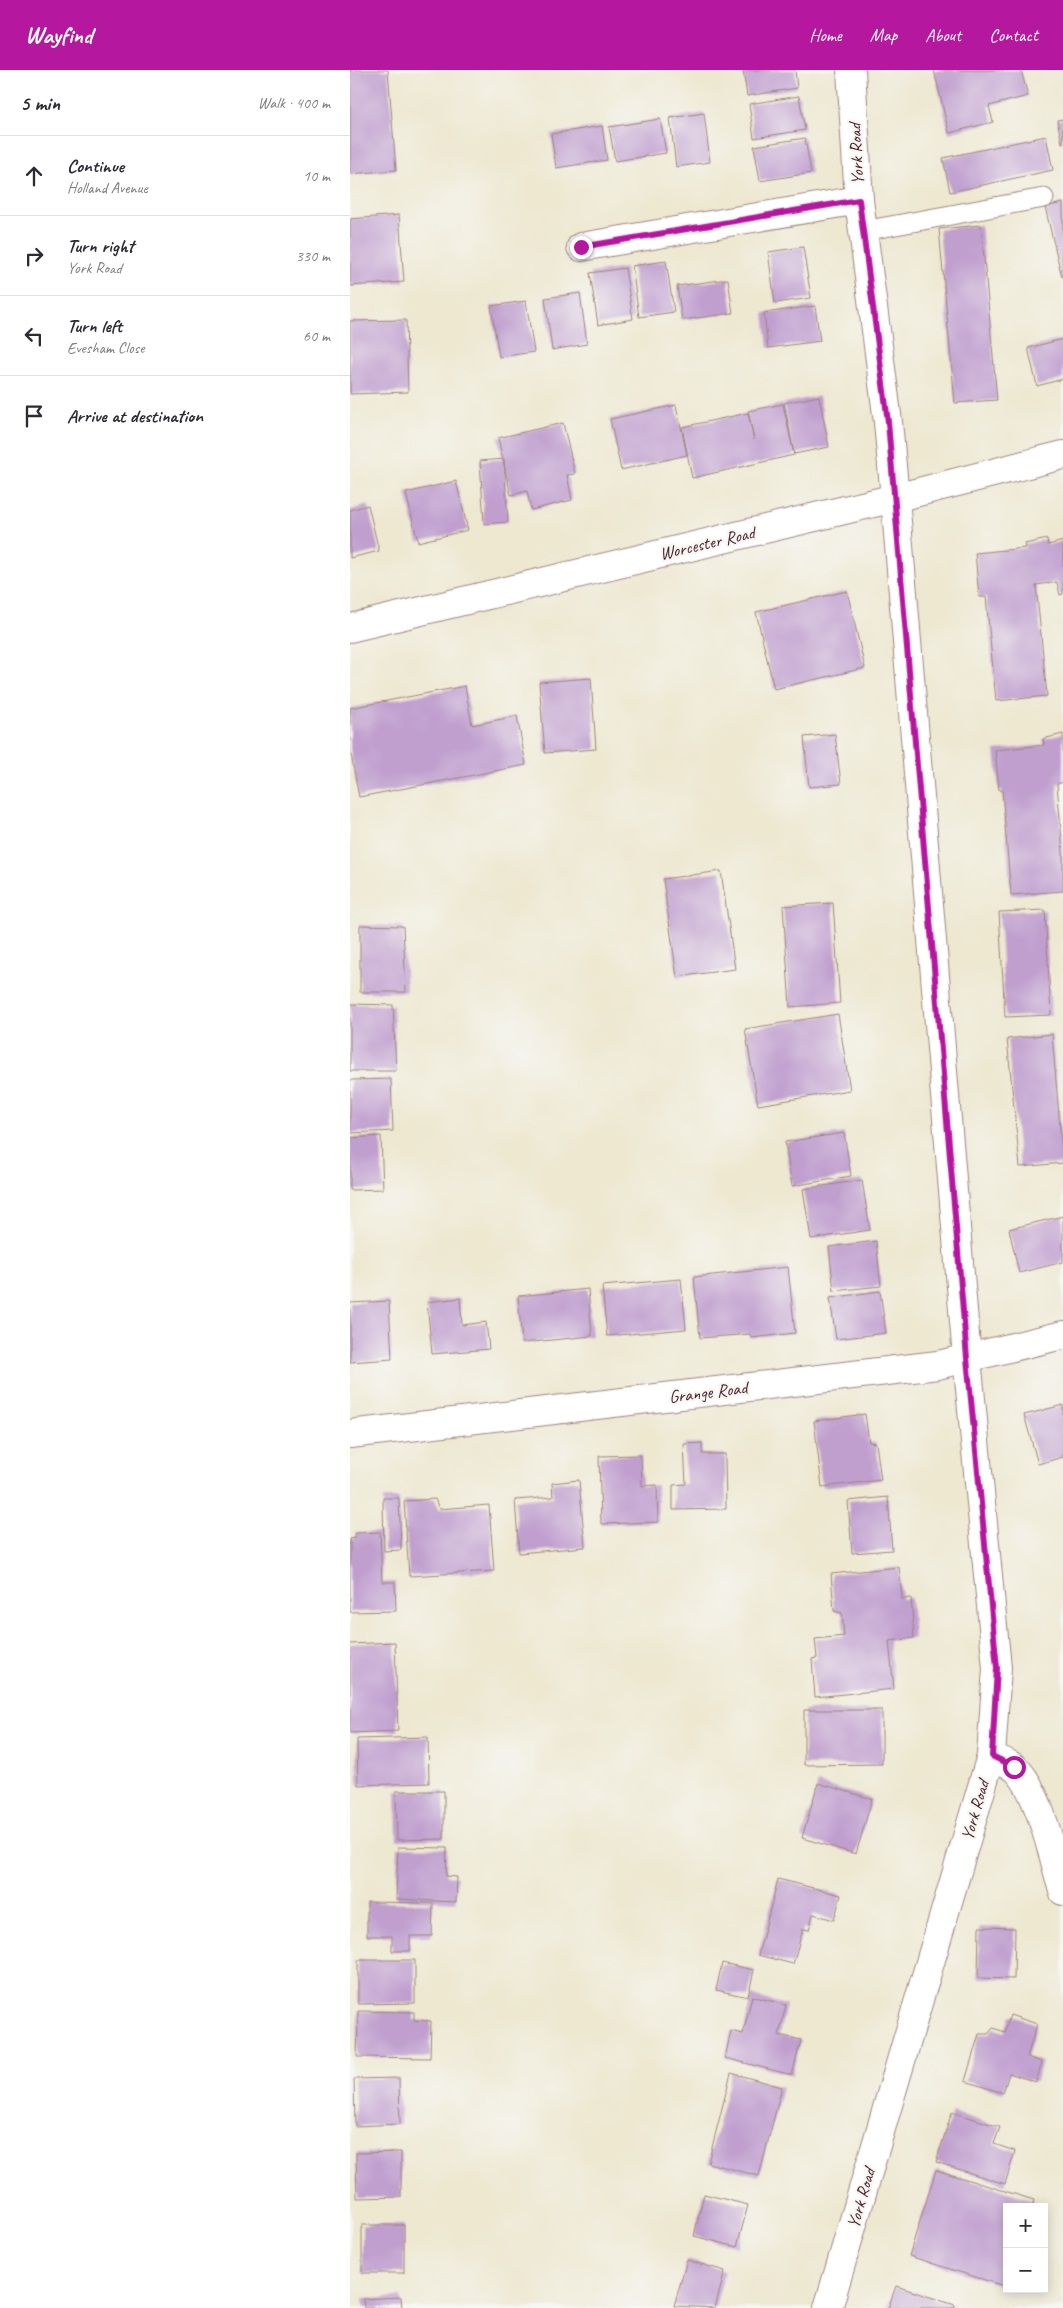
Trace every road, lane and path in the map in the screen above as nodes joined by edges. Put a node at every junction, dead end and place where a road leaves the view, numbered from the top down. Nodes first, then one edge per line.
1 (851, 70) edge
2 (1044, 198) dead end
3 (859, 200) junction
4 (863, 231) junction
5 (581, 247) dead end
6 (1063, 455) edge
7 (895, 498) junction
8 (350, 628) edge
9 (1063, 1335) edge
10 (967, 1358) junction
11 (350, 1434) edge
12 (992, 1756) junction
13 (1063, 1892) edge
14 (828, 2308) edge

1 - 3 street, York Road
2 - 4 lane
3 - 4 street, York Road
3 - 5 street
4 - 7 street, York Road
6 - 7 street, Worcester Road
7 - 8 street, Worcester Road
7 - 10 street, York Road
9 - 10 street, Grange Road
10 - 11 street, Grange Road
10 - 12 street, York Road
12 - 13 street
12 - 14 street, York Road

